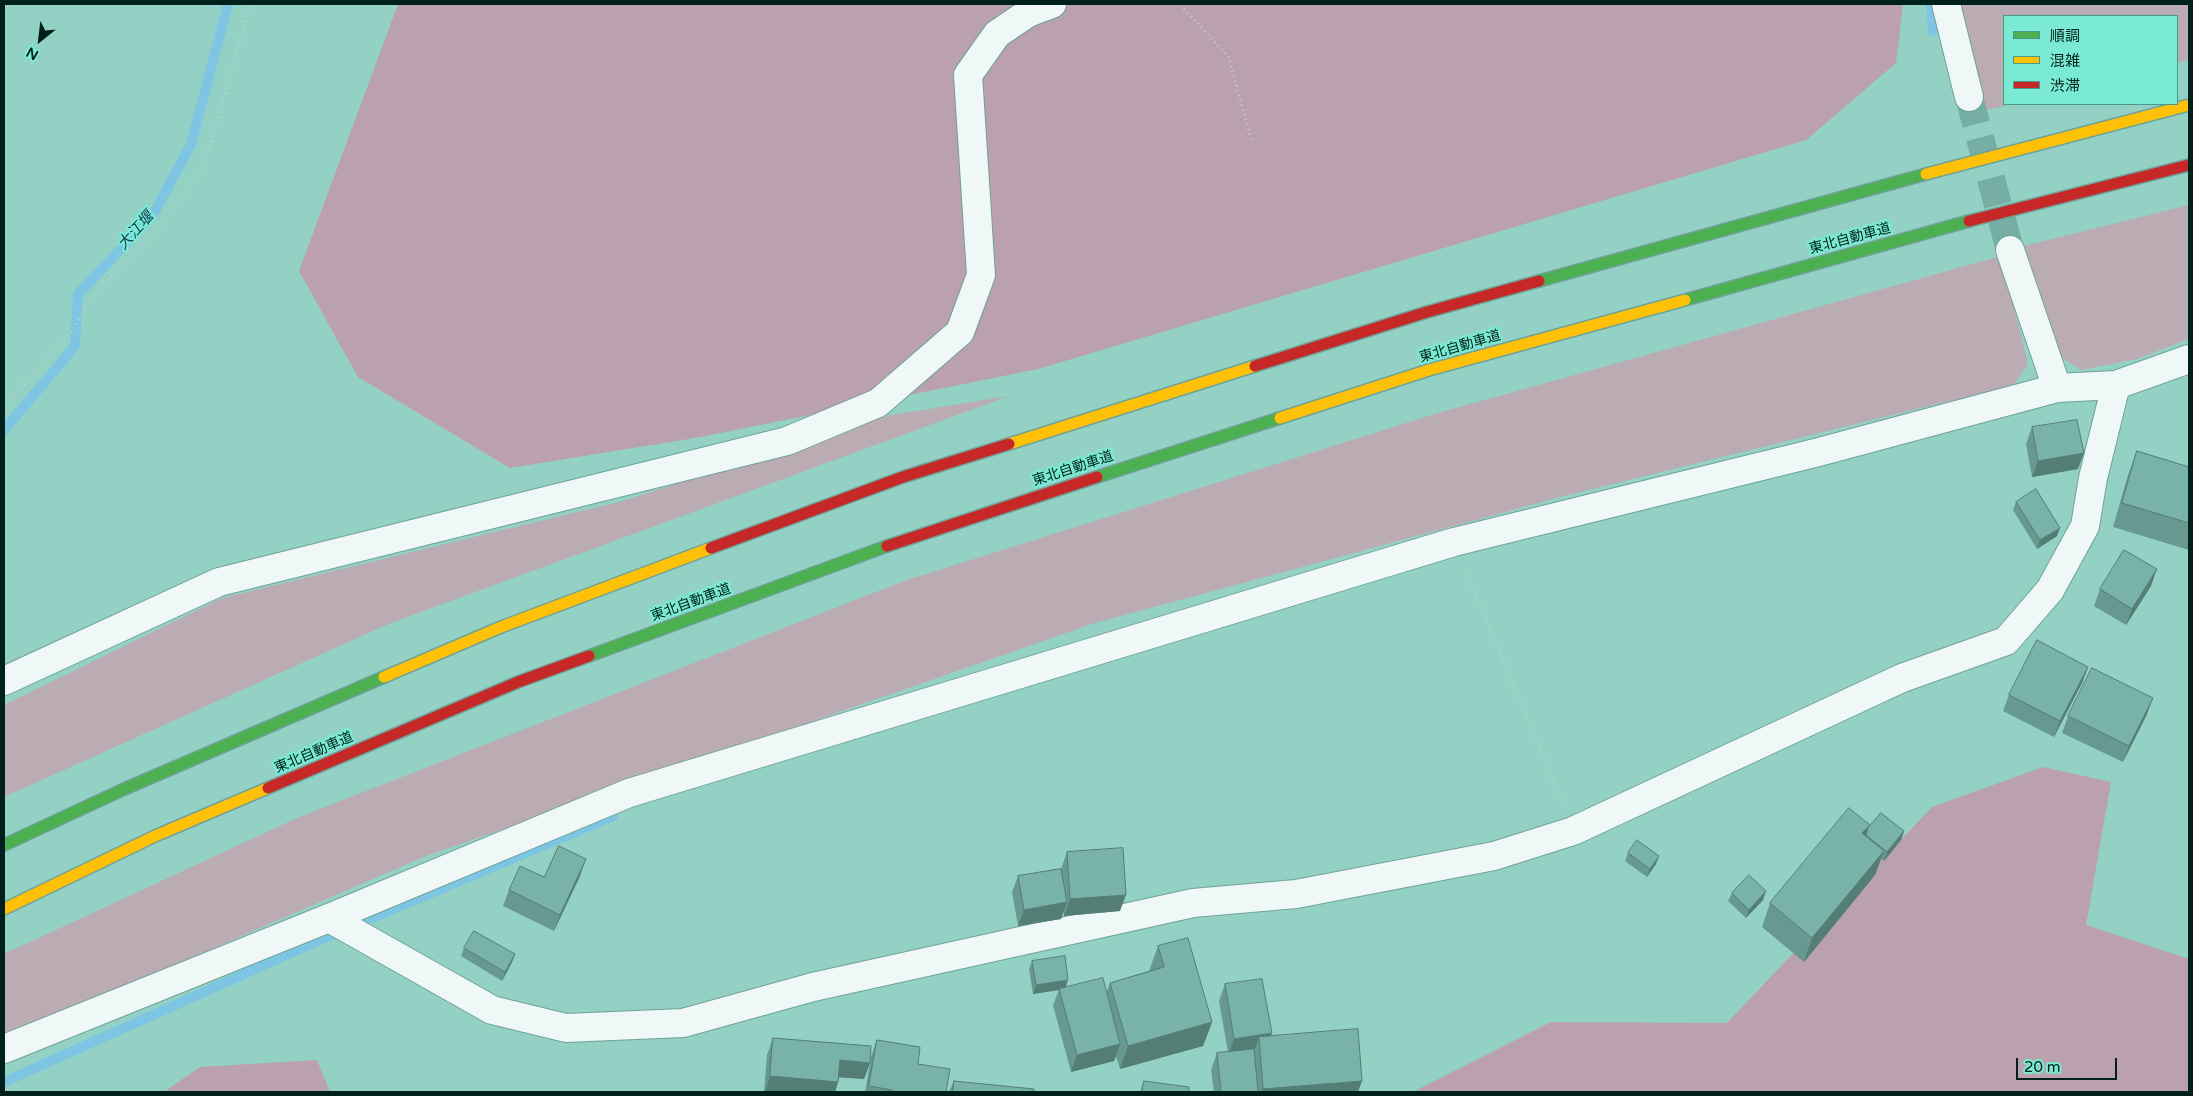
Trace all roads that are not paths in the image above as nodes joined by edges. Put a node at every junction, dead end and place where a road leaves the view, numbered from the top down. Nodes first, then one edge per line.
1 (1052, 4) edge
2 (1946, 4) edge
3 (1969, 97) tunnel mouth
4 (2189, 105) edge
5 (2189, 164) edge
6 (2010, 250) tunnel mouth
7 (2189, 359) edge
8 (2116, 384) junction
9 (2057, 388) junction
10 (4, 680) edge
11 (4, 845) edge
12 (4, 909) edge
13 (329, 918) junction
14 (4, 1049) edge

1 - 10 street
2 - 3 street
4 - 11 highway
5 - 12 highway, 東北自動車道
6 - 9 street
7 - 8 street
8 - 9 street
8 - 13 street
9 - 13 street
13 - 14 street

